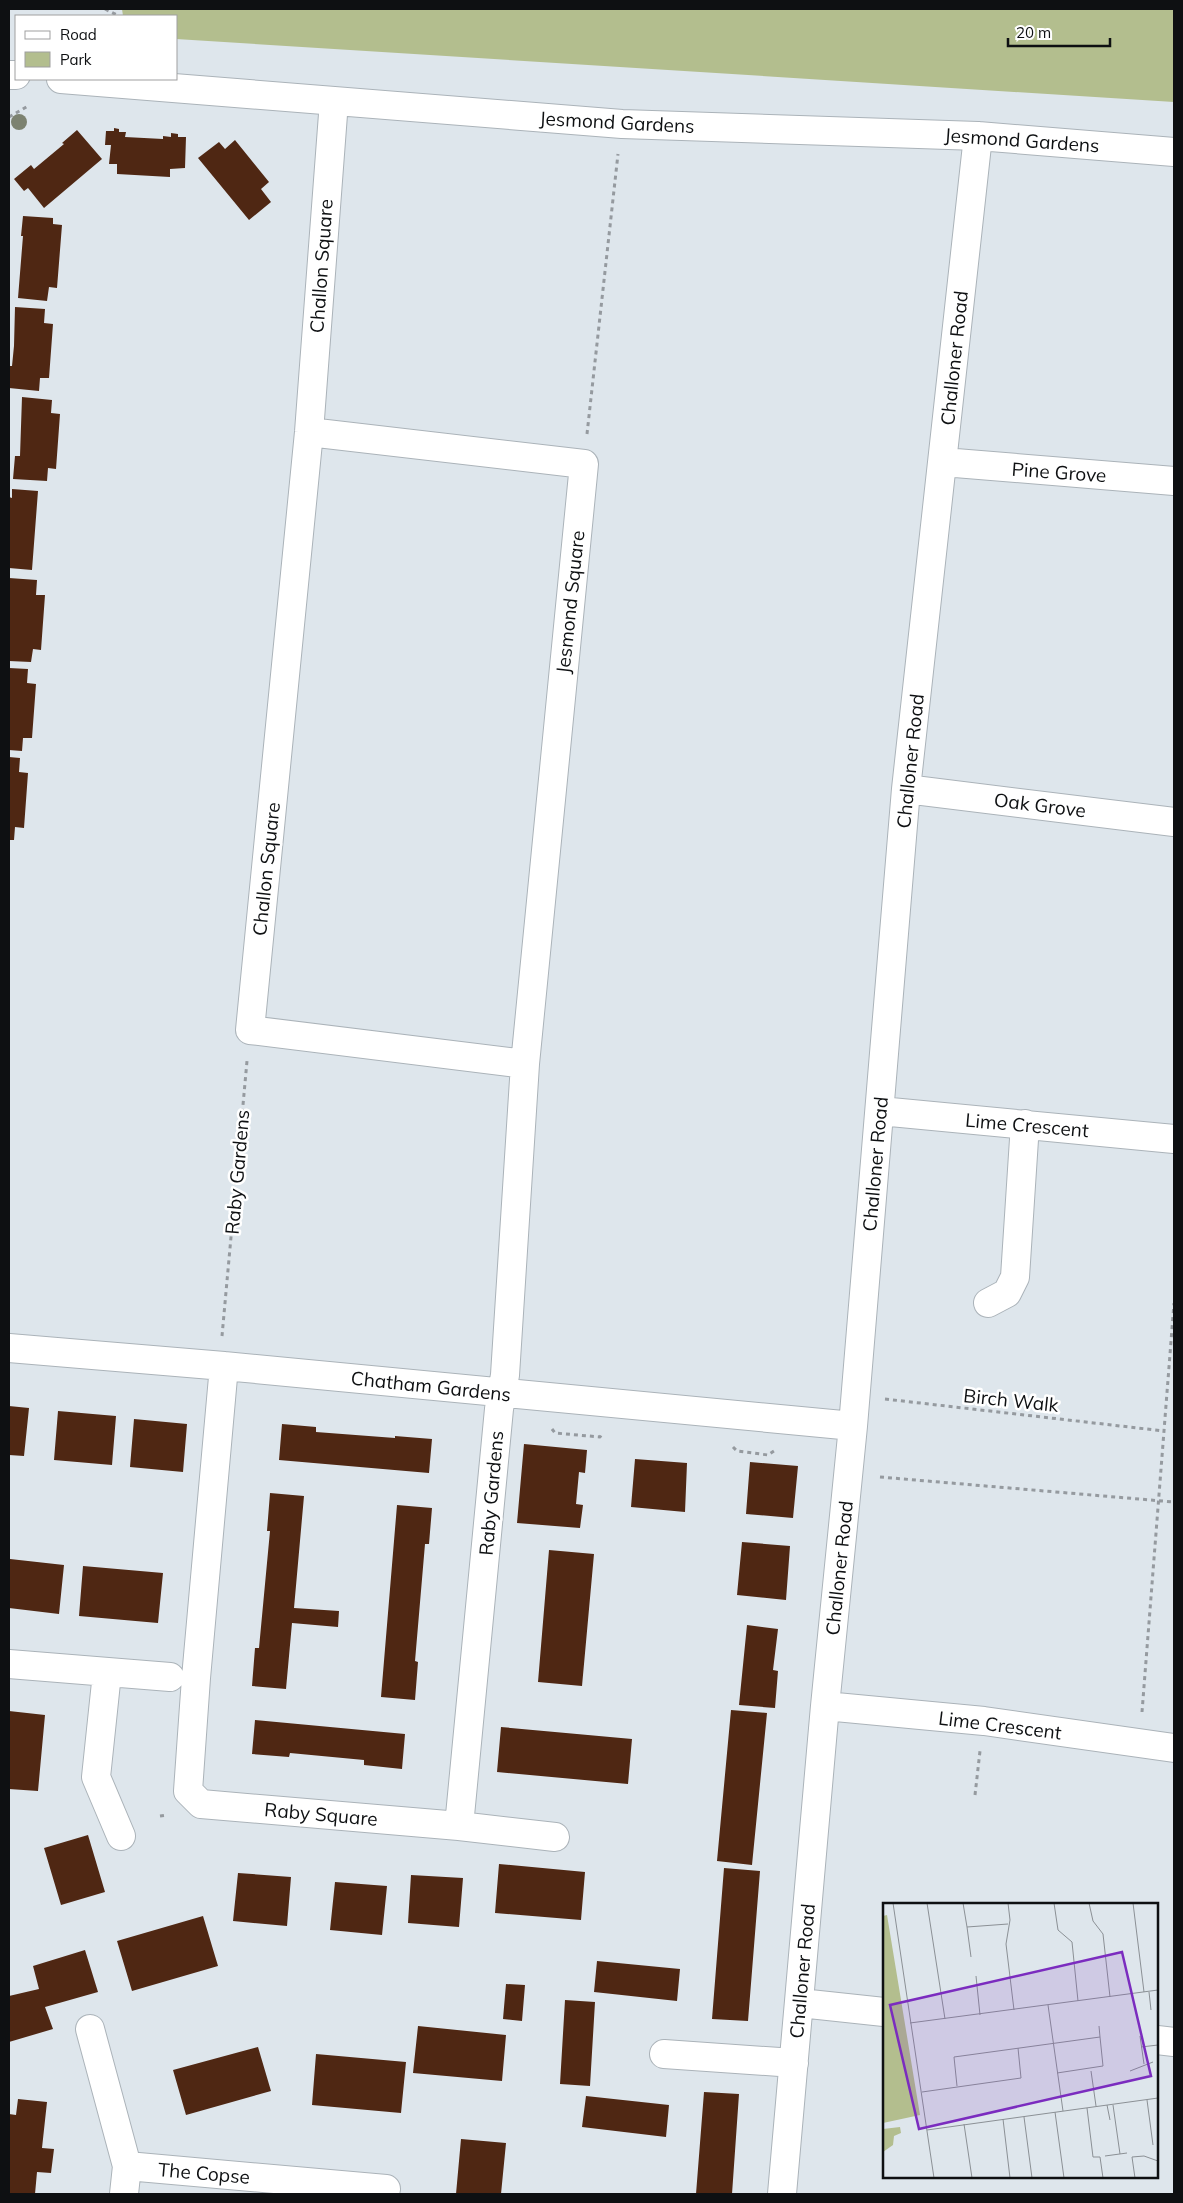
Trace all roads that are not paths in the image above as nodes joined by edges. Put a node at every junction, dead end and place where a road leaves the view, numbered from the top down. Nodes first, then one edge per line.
1 (73, 80) edge
2 (334, 101) junction
3 (978, 136) junction
4 (1174, 152) edge
5 (309, 432) junction
6 (943, 462) junction
7 (1174, 481) edge
8 (906, 789) junction
9 (1174, 822) edge
10 (525, 1064) junction
11 (880, 1111) junction
12 (1025, 1124) junction
13 (1174, 1139) edge
14 (988, 1303) dead end
15 (9, 1348) edge
16 (224, 1366) junction
17 (502, 1393) junction
18 (853, 1426) junction
19 (9, 1664) edge
20 (106, 1673) junction
21 (170, 1677) dead end
22 (825, 1706) junction
23 (1174, 1748) edge
24 (459, 1826) junction
25 (121, 1836) dead end
26 (555, 1838) dead end
27 (800, 2003) junction
28 (883, 2012) edge
29 (90, 2028) dead end
30 (1158, 2040) edge
31 (1174, 2042) edge
32 (664, 2054) dead end
33 (794, 2064) junction
34 (127, 2166) junction
35 (281, 2187) edge
36 (386, 2189) dead end
37 (124, 2194) edge
38 (782, 2194) edge

1 - 2 street, Jesmond Gardens
2 - 3 street, Jesmond Gardens
2 - 5 street, Challon Square
3 - 4 street, Jesmond Gardens
3 - 6 street, Challoner Road
5 - 10 street, Challon Square
5 - 10 street, Jesmond Square
6 - 7 street, Pine Grove
6 - 8 street, Challoner Road
8 - 9 street, Oak Grove
8 - 11 street, Challoner Road
10 - 17 street, Raby Gardens
11 - 12 street, Lime Crescent
11 - 18 street, Challoner Road
12 - 13 street, Lime Crescent
12 - 14 street
15 - 16 street, Chatham Gardens
16 - 17 street, Chatham Gardens
16 - 24 street, Raby Square
17 - 18 street, Chatham Gardens
17 - 24 street, Raby Gardens
18 - 22 street, Challoner Road
19 - 20 street
20 - 21 street
20 - 25 street
22 - 23 street, Lime Crescent
22 - 27 street, Challoner Road
24 - 26 street
27 - 28 street
27 - 33 street, Challoner Road
29 - 34 street
30 - 31 street
32 - 33 street
33 - 38 street, Challoner Road
34 - 35 street, The Copse
34 - 37 street
35 - 36 street, The Copse

